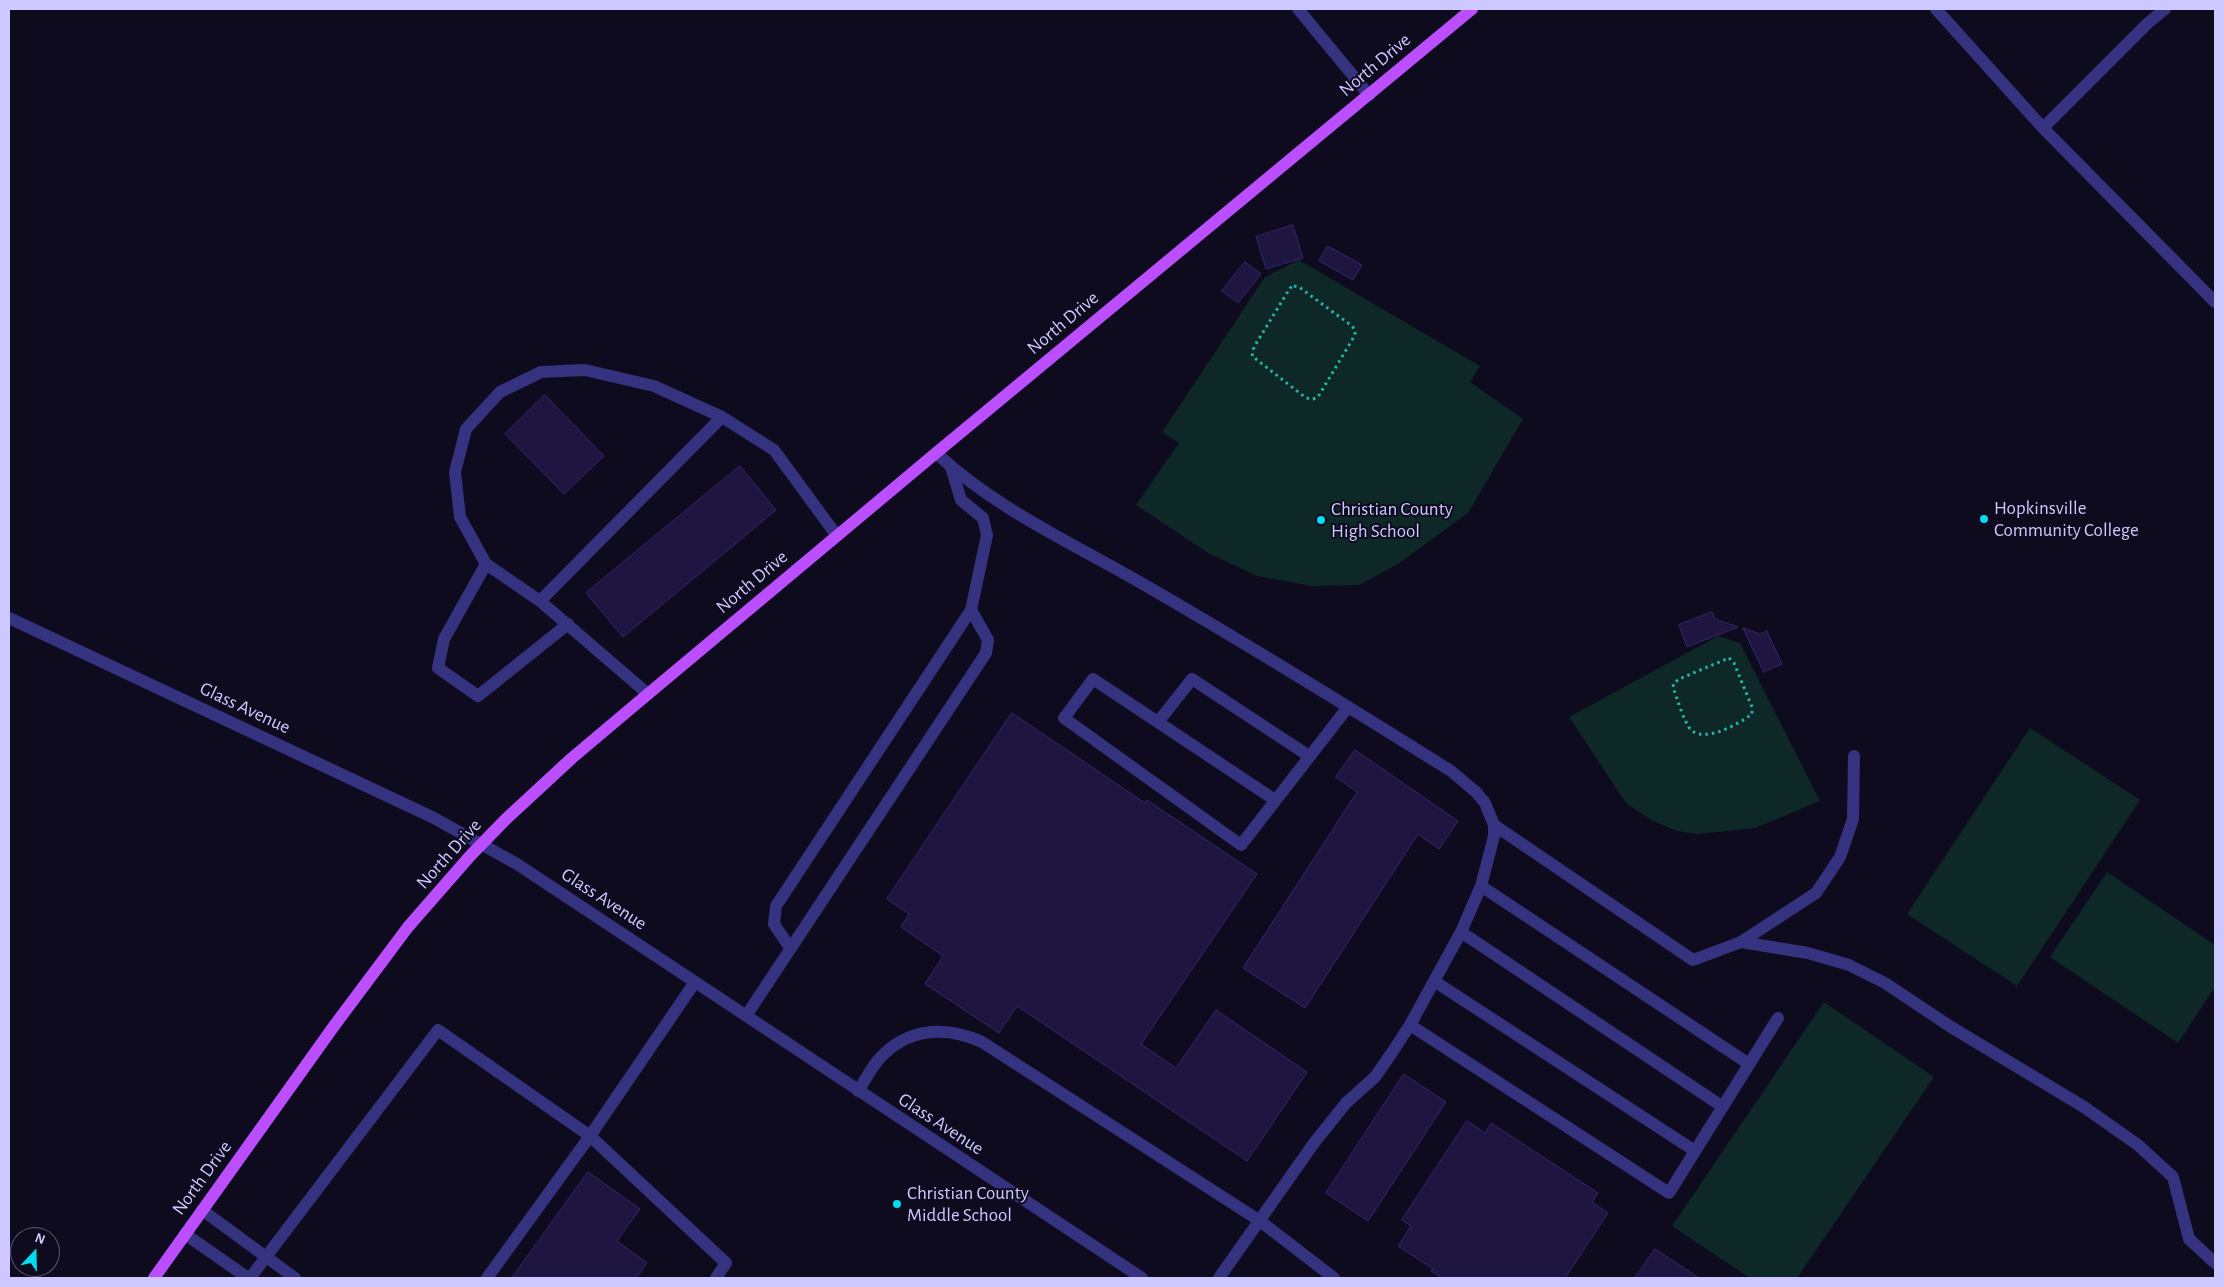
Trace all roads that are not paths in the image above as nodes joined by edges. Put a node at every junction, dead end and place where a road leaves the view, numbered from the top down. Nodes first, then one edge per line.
1 (1298, 9) edge
2 (1472, 9) edge
3 (1928, 9) edge
4 (1936, 9) edge
5 (2165, 9) edge
6 (1965, 41) junction
7 (1369, 94) junction
8 (2043, 128) junction
9 (2215, 302) edge
10 (722, 417) junction
11 (936, 453) junction
12 (951, 467) junction
13 (837, 536) junction
14 (486, 564) junction
15 (540, 601) junction
16 (970, 610) junction
17 (9, 618) edge
18 (568, 624) junction
19 (648, 694) junction
20 (1348, 706) junction
21 (1158, 722) junction
22 (1309, 756) junction
23 (1854, 756) dead end
24 (1275, 800) junction
25 (1494, 826) junction
26 (482, 844) junction
27 (1481, 886) junction
28 (1461, 932) junction
29 (1741, 942) junction
30 (790, 948) junction
31 (1434, 981) junction
32 (695, 982) junction
33 (746, 1016) junction
34 (1778, 1018) dead end
35 (1410, 1025) junction
36 (1749, 1064) junction
37 (858, 1091) junction
38 (1722, 1107) junction
39 (590, 1136) junction
40 (1695, 1151) junction
41 (202, 1210) junction
42 (1260, 1221) junction
43 (185, 1234) junction
44 (266, 1257) junction
45 (2215, 1263) edge
46 (154, 1278) edge
47 (249, 1278) edge
48 (296, 1278) edge
49 (487, 1278) edge
50 (716, 1278) edge
51 (1142, 1278) edge
52 (1219, 1278) edge
53 (1334, 1278) edge

1 - 7 street
2 - 7 main road, North Drive
3 - 6 street
4 - 6 street
5 - 8 street
6 - 8 street
7 - 11 main road, North Drive
8 - 9 street
10 - 13 street
10 - 14 street
10 - 15 street
11 - 12 street
11 - 13 main road, North Drive
12 - 16 street
12 - 20 street
13 - 19 main road, North Drive
14 - 15 street
14 - 18 street
15 - 18 street
16 - 30 street
16 - 30 street
17 - 26 street, Glass Avenue
18 - 19 street
19 - 26 main road, North Drive
20 - 22 street
20 - 25 street
21 - 22 street
21 - 24 street
21 - 24 street
22 - 24 street
23 - 29 street
25 - 27 street
25 - 29 street
26 - 32 street, Glass Avenue
26 - 41 main road, North Drive
27 - 28 street
27 - 36 street
28 - 31 street
28 - 38 street
29 - 45 street
30 - 33 street
31 - 35 street
31 - 40 street
32 - 33 street, Glass Avenue
32 - 39 street
33 - 37 street, Glass Avenue
34 - 36 street
35 - 40 street
35 - 42 street
36 - 38 street
37 - 42 street
37 - 51 street, Glass Avenue
38 - 40 street
39 - 44 street
39 - 49 street
39 - 50 street
41 - 43 main road, North Drive
41 - 44 street
42 - 52 street
42 - 53 street
43 - 46 main road, North Drive
43 - 47 street
44 - 47 street
44 - 48 street

